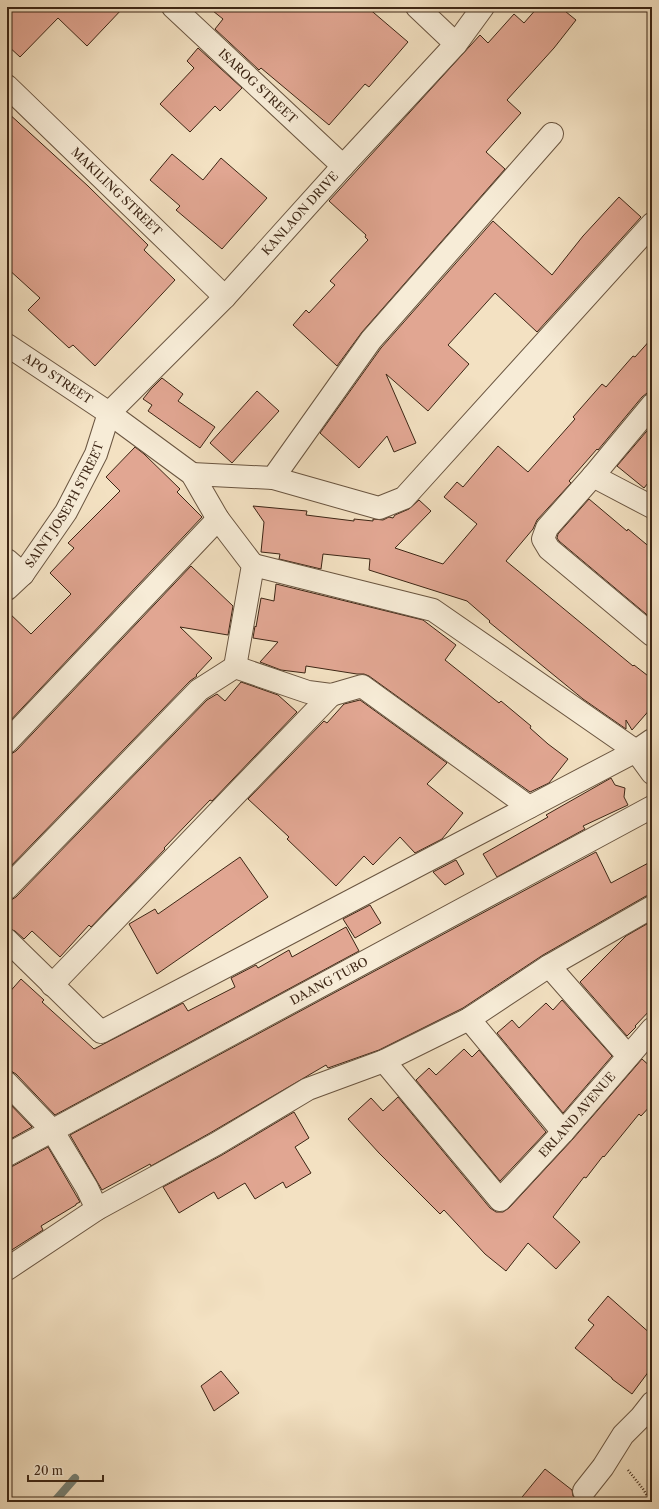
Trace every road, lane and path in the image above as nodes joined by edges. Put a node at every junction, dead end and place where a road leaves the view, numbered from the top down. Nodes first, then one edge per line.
1 (173, 7) edge
2 (417, 7) edge
3 (483, 7) edge
4 (456, 44) junction
5 (7, 86) edge
6 (552, 134) dead end
7 (343, 166) junction
8 (652, 224) edge
9 (225, 297) junction
10 (7, 345) edge
11 (652, 405) edge
12 (109, 413) junction
13 (192, 474) junction
14 (593, 476) junction
15 (273, 478) junction
16 (652, 507) edge
17 (218, 519) junction
18 (7, 560) edge
19 (253, 565) junction
20 (23, 574) junction
21 (7, 589) edge
22 (652, 635) edge
23 (235, 668) junction
24 (331, 695) junction
25 (7, 742) edge
26 (644, 746) edge
27 (652, 773) edge
28 (529, 807) junction
29 (652, 807) edge
30 (7, 888) edge
31 (652, 907) edge
32 (7, 940) edge
33 (549, 966) junction
34 (52, 985) junction
35 (469, 1019) junction
36 (652, 1029) edge
37 (628, 1056) junction
38 (384, 1061) junction
39 (7, 1082) edge
40 (52, 1130) junction
41 (563, 1132) junction
42 (7, 1155) edge
43 (97, 1209) junction
44 (7, 1269) edge
45 (652, 1403) edge
46 (611, 1452) junction
47 (584, 1491) dead end
48 (651, 1502) edge

1 - 7 street, ISAROG STREET
2 - 4 street
3 - 4 street, KANLAON DRIVE
4 - 7 street, KANLAON DRIVE
5 - 9 street, MAKILING STREET
6 - 15 street
7 - 9 street, KANLAON DRIVE
8 - 15 street
9 - 12 street, KANLAON DRIVE
10 - 12 street, APO STREET
11 - 14 street
12 - 13 street, APO STREET
12 - 20 street, SAINT JOSEPH STREET
13 - 15 street
13 - 17 street
14 - 16 street
14 - 22 street
17 - 19 street
17 - 25 street
18 - 20 street
19 - 23 street
19 - 26 street
20 - 21 street, SAINT JOSEPH STREET
23 - 24 street
23 - 30 street
24 - 28 street
24 - 34 street
26 - 27 street
26 - 28 street
28 - 34 street
29 - 40 street, DAANG TUBO
31 - 33 street
32 - 34 street
33 - 35 street
33 - 37 street
35 - 38 street
35 - 41 street
36 - 37 street, ERLAND AVENUE
37 - 41 street, ERLAND AVENUE
38 - 41 street, ERLAND AVENUE
38 - 43 street
39 - 40 street
40 - 42 street, DAANG TUBO
40 - 43 street
43 - 44 street
45 - 46 street
46 - 47 street
46 - 48 path

